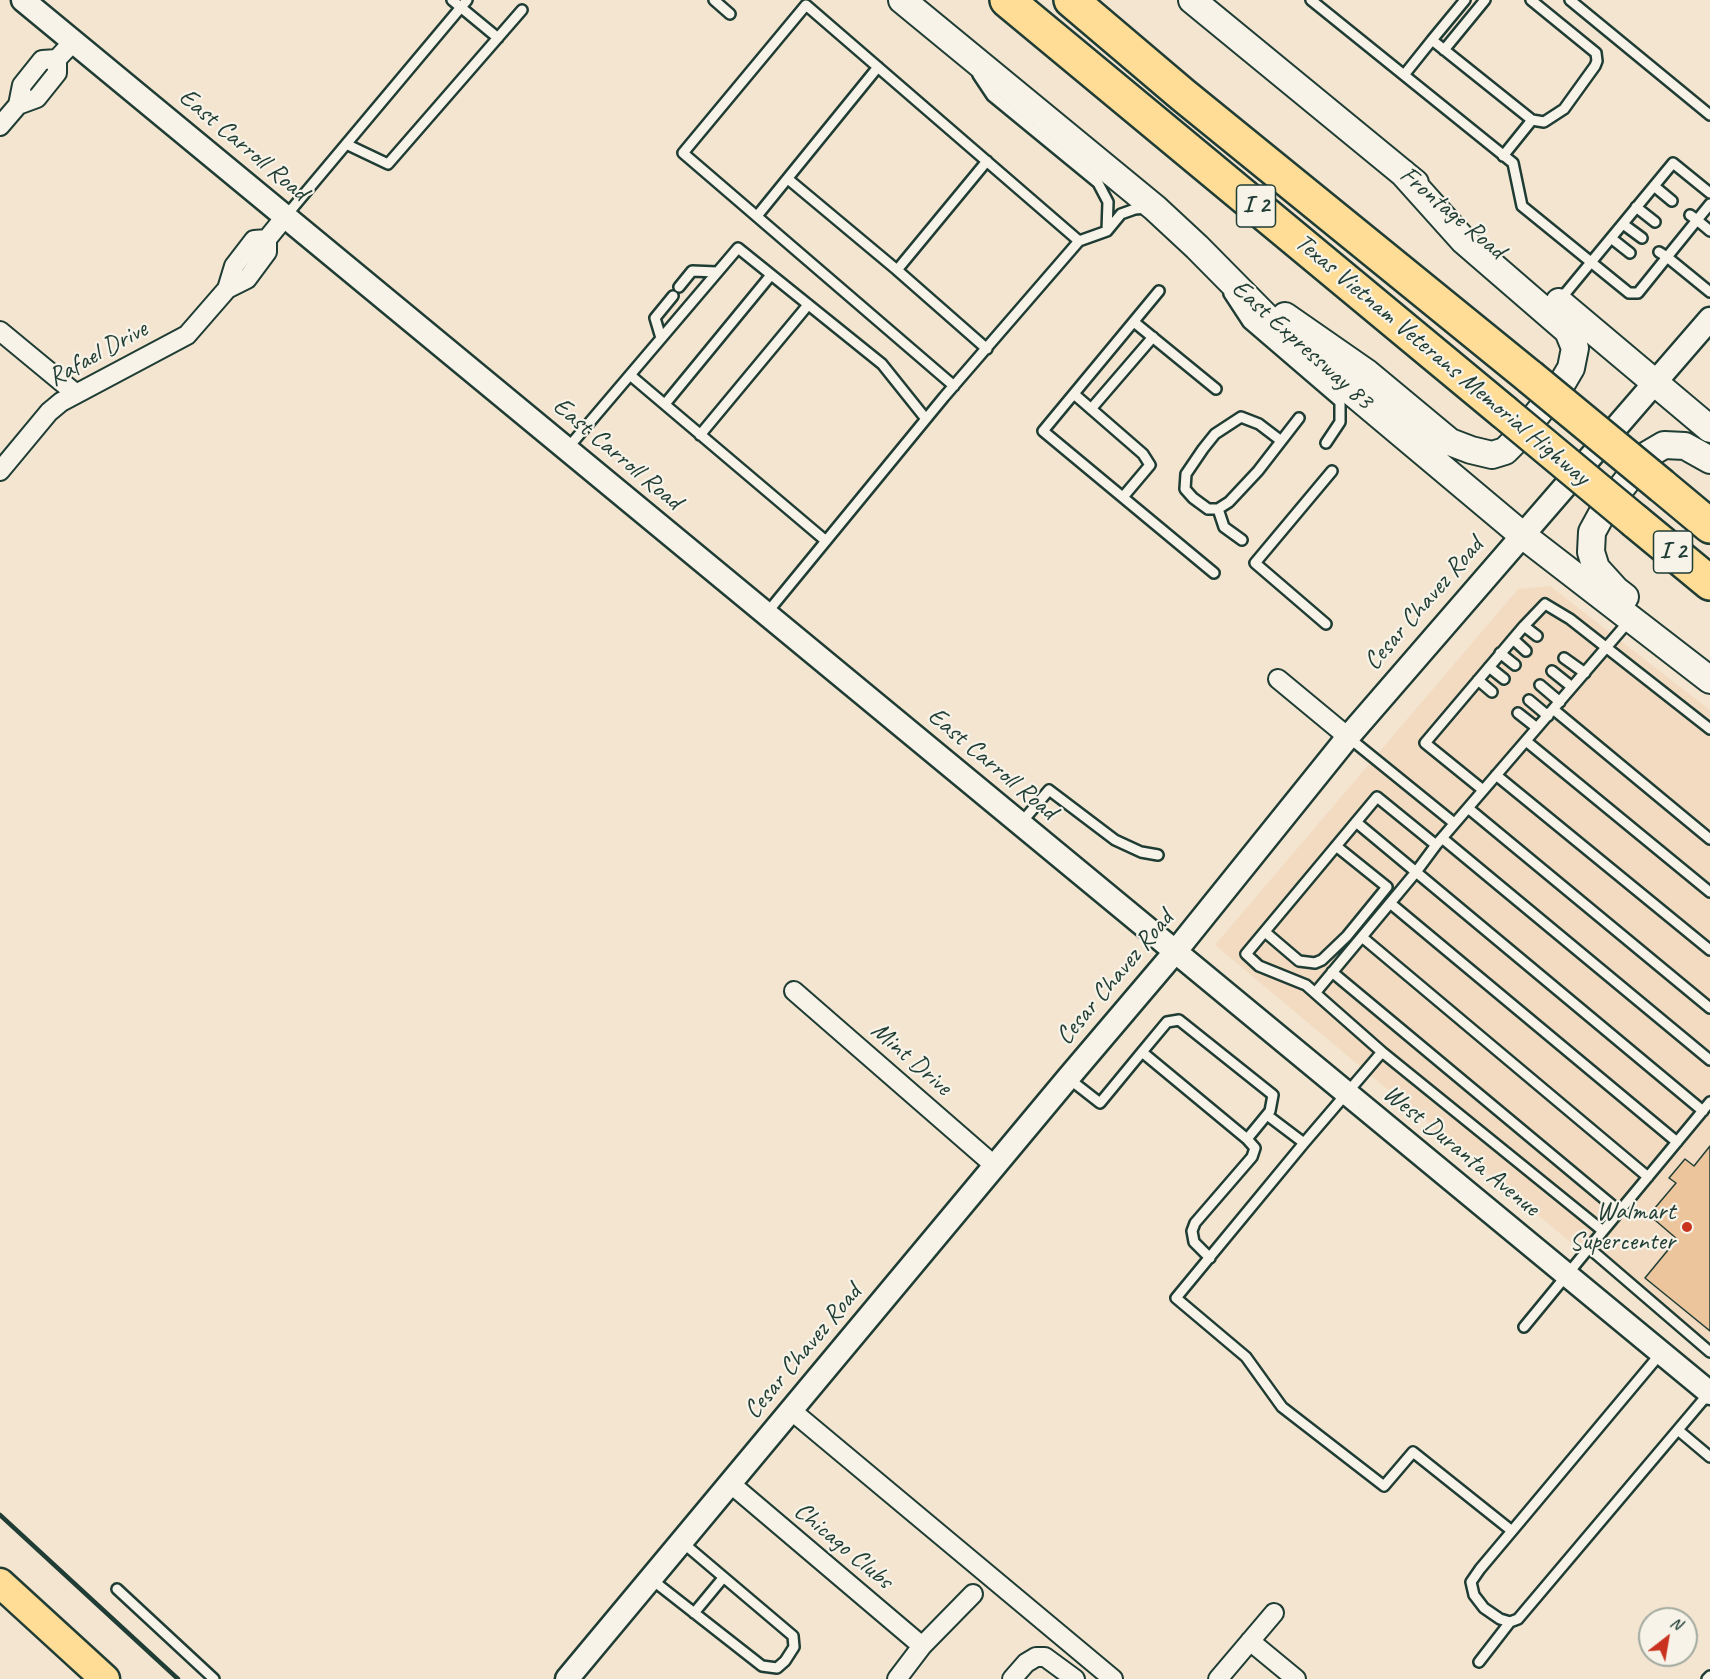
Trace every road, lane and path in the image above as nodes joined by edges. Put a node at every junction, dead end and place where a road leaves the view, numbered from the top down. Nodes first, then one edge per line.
1 (23, 0) edge
2 (452, 0) edge
3 (714, 0) edge
4 (902, 0) edge
5 (1007, 0) edge
6 (1071, 0) edge
7 (1192, 0) edge
8 (1311, 0) edge
9 (1465, 0) edge
10 (1485, 0) edge
11 (1531, 0) edge
12 (1570, 0) edge
13 (464, 4) edge
14 (522, 10) dead end
15 (730, 14) dead end
16 (498, 38) junction
17 (1432, 40) junction
18 (73, 42) junction
19 (956, 43) junction
20 (1444, 50) junction
21 (57, 59) junction
22 (878, 68) junction
23 (33, 71) junction
24 (1404, 75) junction
25 (48, 84) junction
26 (18, 105) junction
27 (1710, 115) edge
28 (1532, 120) junction
29 (0, 126) edge
30 (346, 144) junction
31 (1503, 156) junction
32 (987, 161) junction
33 (1403, 173) junction
34 (788, 179) junction
35 (1654, 186) junction
36 (1710, 193) edge
37 (1672, 201) dead end
38 (1710, 204) edge
39 (1636, 207) junction
40 (1155, 208) junction
41 (757, 216) junction
42 (285, 217) junction
43 (1693, 218) junction
44 (1655, 222) dead end
45 (1623, 224) junction
46 (1107, 231) junction
47 (1710, 231) edge
48 (1611, 238) junction
49 (1642, 238) dead end
50 (1079, 241) junction
51 (1197, 247) junction
52 (1630, 254) dead end
53 (1663, 255) junction
54 (1591, 262) junction
55 (897, 270) junction
56 (717, 272) junction
57 (771, 275) junction
58 (679, 287) dead end
59 (1159, 291) dead end
60 (1710, 292) edge
61 (673, 296) dead end
62 (1558, 302) junction
63 (808, 305) junction
64 (1710, 319) edge
65 (1134, 322) junction
66 (0, 331) edge
67 (1153, 337) junction
68 (661, 338) junction
69 (987, 349) junction
70 (630, 375) junction
71 (1655, 382) junction
72 (954, 386) junction
73 (1216, 389) dead end
74 (75, 393) junction
75 (1074, 394) junction
76 (665, 404) junction
77 (1091, 409) junction
78 (1299, 418) dead end
79 (926, 419) junction
80 (1710, 429) edge
81 (700, 435) junction
82 (1280, 440) junction
83 (1326, 443) dead end
84 (567, 450) junction
85 (1710, 460) edge
86 (0, 471) edge
87 (1332, 471) dead end
88 (1123, 498) junction
89 (1218, 509) junction
90 (1710, 526) edge
91 (1521, 534) junction
92 (1242, 540) dead end
93 (826, 541) junction
94 (1214, 573) dead end
95 (1710, 583) edge
96 (765, 614) junction
97 (1631, 619) junction
98 (1326, 624) dead end
99 (1524, 626) junction
100 (1538, 636) dead end
101 (1513, 639) junction
102 (1606, 648) junction
103 (1526, 651) dead end
104 (1500, 653) junction
105 (1564, 658) dead end
106 (1515, 665) dead end
107 (1489, 667) junction
108 (1552, 671) dead end
109 (1585, 673) junction
110 (1710, 673) edge
111 (1278, 679) dead end
112 (1504, 679) dead end
113 (1478, 680) junction
114 (1710, 680) edge
115 (1540, 685) dead end
116 (1572, 687) junction
117 (1492, 692) dead end
118 (1529, 700) dead end
119 (1560, 702) junction
120 (1518, 713) dead end
121 (1550, 713) junction
122 (1537, 728) junction
123 (1710, 729) edge
124 (1348, 737) junction
125 (1526, 741) junction
126 (1496, 775) junction
127 (1483, 790) junction
128 (1468, 808) junction
129 (1356, 822) junction
130 (1020, 824) junction
131 (1454, 824) junction
132 (1710, 839) edge
133 (1439, 841) junction
134 (1336, 846) junction
135 (1158, 855) dead end
136 (1416, 872) junction
137 (1387, 887) junction
138 (1710, 892) edge
139 (1397, 895) junction
140 (1390, 903) junction
141 (1265, 932) junction
142 (1362, 937) junction
143 (1710, 950) edge
144 (1175, 952) junction
145 (1332, 972) junction
146 (794, 991) dead end
147 (1315, 993) junction
148 (1710, 1008) edge
149 (1142, 1052) junction
150 (1382, 1052) junction
151 (1710, 1060) edge
152 (1068, 1078) junction
153 (1346, 1093) junction
154 (1710, 1102) edge
155 (1703, 1111) junction
156 (1267, 1115) junction
157 (1247, 1139) junction
158 (1677, 1142) junction
159 (1304, 1143) junction
160 (995, 1166) junction
161 (1648, 1177) junction
162 (1619, 1211) junction
163 (1603, 1231) junction
164 (1589, 1248) junction
165 (1210, 1258) junction
166 (1567, 1275) junction
167 (1524, 1328) dead end
168 (1710, 1352) edge
169 (1661, 1353) junction
170 (1710, 1393) edge
171 (792, 1411) junction
172 (1678, 1430) junction
173 (1710, 1457) edge
174 (731, 1484) junction
175 (1512, 1531) junction
176 (682, 1542) junction
177 (723, 1578) junction
178 (651, 1579) junction
179 (0, 1583) edge
180 (117, 1589) dead end
181 (973, 1594) dead end
182 (694, 1613) junction
183 (1274, 1613) dead end
184 (1510, 1623) junction
185 (1250, 1641) junction
186 (922, 1646) junction
187 (1479, 1662) dead end
188 (105, 1679) edge
189 (214, 1679) edge
190 (567, 1679) edge
191 (897, 1679) edge
192 (1012, 1679) edge
193 (1075, 1679) edge
194 (1113, 1679) edge
195 (1218, 1679) edge
196 (1296, 1679) edge

1 - 18 street, East Carroll Road
2 - 13 lane
3 - 15 lane
4 - 19 main road, East Expressway 83
5 - 95 highway, Texas Vietnam Veterans Memorial Highway / I 2, bridge
6 - 90 highway, Texas Vietnam Veterans Memorial Highway / I 2, bridge
7 - 33 main road, Frontage Road
8 - 24 lane
9 - 17 lane
10 - 20 lane
11 - 28 lane
12 - 27 lane
13 - 16 lane
13 - 30 lane
14 - 16 lane
16 - 30 lane
17 - 20 lane
17 - 24 lane
18 - 21 street
18 - 42 street, East Carroll Road
19 - 40 main road, East Expressway 83
19 - 46 lane
20 - 28 lane
21 - 23 street
21 - 25 street
22 - 32 lane
22 - 34 lane
22 - 41 lane
23 - 25 street
23 - 26 street
24 - 31 lane
25 - 26 street
26 - 29 street
28 - 31 lane
30 - 42 lane
31 - 54 lane
32 - 50 lane
32 - 55 lane
33 - 51 main road
33 - 62 main road, Frontage Road
34 - 41 lane
34 - 55 lane
35 - 36 lane
35 - 37 lane
35 - 39 lane
38 - 43 lane
39 - 44 lane
39 - 45 lane
40 - 46 lane
40 - 51 main road, East Expressway 83
41 - 72 lane
42 - 74 street, Rafael Drive
42 - 84 street, East Carroll Road
43 - 47 lane
43 - 53 lane
45 - 48 lane
45 - 49 lane
46 - 50 lane
48 - 52 lane
48 - 54 lane
50 - 69 lane
51 - 83 lane
51 - 91 main road, East Expressway 83
53 - 54 lane
53 - 60 lane
54 - 62 lane
55 - 69 lane
56 - 57 lane
56 - 58 lane
56 - 68 lane
57 - 63 lane
57 - 76 lane
59 - 65 lane
61 - 68 lane
62 - 71 main road, Frontage Road
63 - 79 lane
63 - 81 lane
64 - 71 street, Cesar Chavez Road
65 - 67 lane
65 - 75 lane
66 - 74 street
67 - 73 lane
67 - 77 lane
68 - 70 lane
69 - 72 lane
70 - 76 lane
70 - 84 lane
71 - 80 main road, Frontage Road
71 - 91 street, Cesar Chavez Road
72 - 79 lane
74 - 86 street, Rafael Drive
75 - 77 lane
75 - 88 lane
76 - 81 lane
77 - 88 lane
78 - 82 lane
79 - 93 lane
81 - 93 lane
82 - 89 lane
82 - 89 lane
84 - 96 street, East Carroll Road
85 - 110 main road
87 - 98 lane
88 - 94 lane
89 - 92 lane
91 - 97 main road, East Expressway 83
91 - 124 street, Cesar Chavez Road
93 - 96 lane
96 - 130 street, East Carroll Road
97 - 102 lane
97 - 114 main road, East Expressway 83
99 - 100 lane
99 - 101 lane
99 - 102 lane
101 - 103 lane
101 - 104 lane
102 - 109 lane
102 - 123 lane
104 - 106 lane
104 - 107 lane
105 - 109 lane
107 - 112 lane
107 - 113 lane
108 - 116 lane
109 - 116 lane
111 - 124 street
113 - 117 lane
113 - 127 lane
115 - 119 lane
116 - 119 lane
118 - 121 lane
119 - 121 lane
120 - 122 lane
121 - 122 lane
121 - 132 lane
122 - 125 lane
124 - 131 lane
124 - 144 street, Cesar Chavez Road
125 - 126 lane
125 - 138 lane
126 - 127 lane
126 - 143 lane
127 - 128 lane
128 - 131 lane
128 - 148 lane
129 - 133 lane
129 - 134 lane
129 - 136 lane
130 - 135 lane
130 - 144 street, East Carroll Road
131 - 133 lane
133 - 136 lane
133 - 151 lane
134 - 137 lane
134 - 141 lane
136 - 139 lane
136 - 155 lane
137 - 139 lane
137 - 141 lane
139 - 140 lane
140 - 142 lane
140 - 158 lane
141 - 147 lane
142 - 145 lane
142 - 161 lane
144 - 152 street, Cesar Chavez Road
144 - 153 street, West Duranta Avenue
145 - 147 lane
145 - 162 lane
146 - 160 street, Mint Drive
147 - 150 lane
149 - 152 lane
149 - 156 lane
149 - 157 lane
150 - 153 lane
150 - 163 lane
152 - 160 street, Cesar Chavez Road
153 - 159 lane
153 - 166 street, West Duranta Avenue
154 - 155 lane
155 - 158 lane
156 - 157 lane
156 - 159 lane
157 - 165 lane
158 - 161 lane
159 - 165 lane
160 - 171 street, Cesar Chavez Road
161 - 162 lane
162 - 163 lane
163 - 164 lane
164 - 166 lane
164 - 168 lane
165 - 175 lane
166 - 167 lane
166 - 169 street, West Duranta Avenue
169 - 170 street, West Duranta Avenue
169 - 175 lane
170 - 172 lane
171 - 174 street, Cesar Chavez Road
171 - 194 street
172 - 173 lane
172 - 184 lane
174 - 176 street, Cesar Chavez Road
174 - 186 street, Chicago Clubs
175 - 184 lane
176 - 177 lane
176 - 178 street, Cesar Chavez Road
177 - 182 lane
177 - 182 lane
178 - 182 lane
178 - 190 street, Cesar Chavez Road
179 - 188 main road
180 - 189 lane
181 - 186 street
183 - 185 street
184 - 187 lane
185 - 195 street
185 - 196 street
186 - 191 street
192 - 193 street

